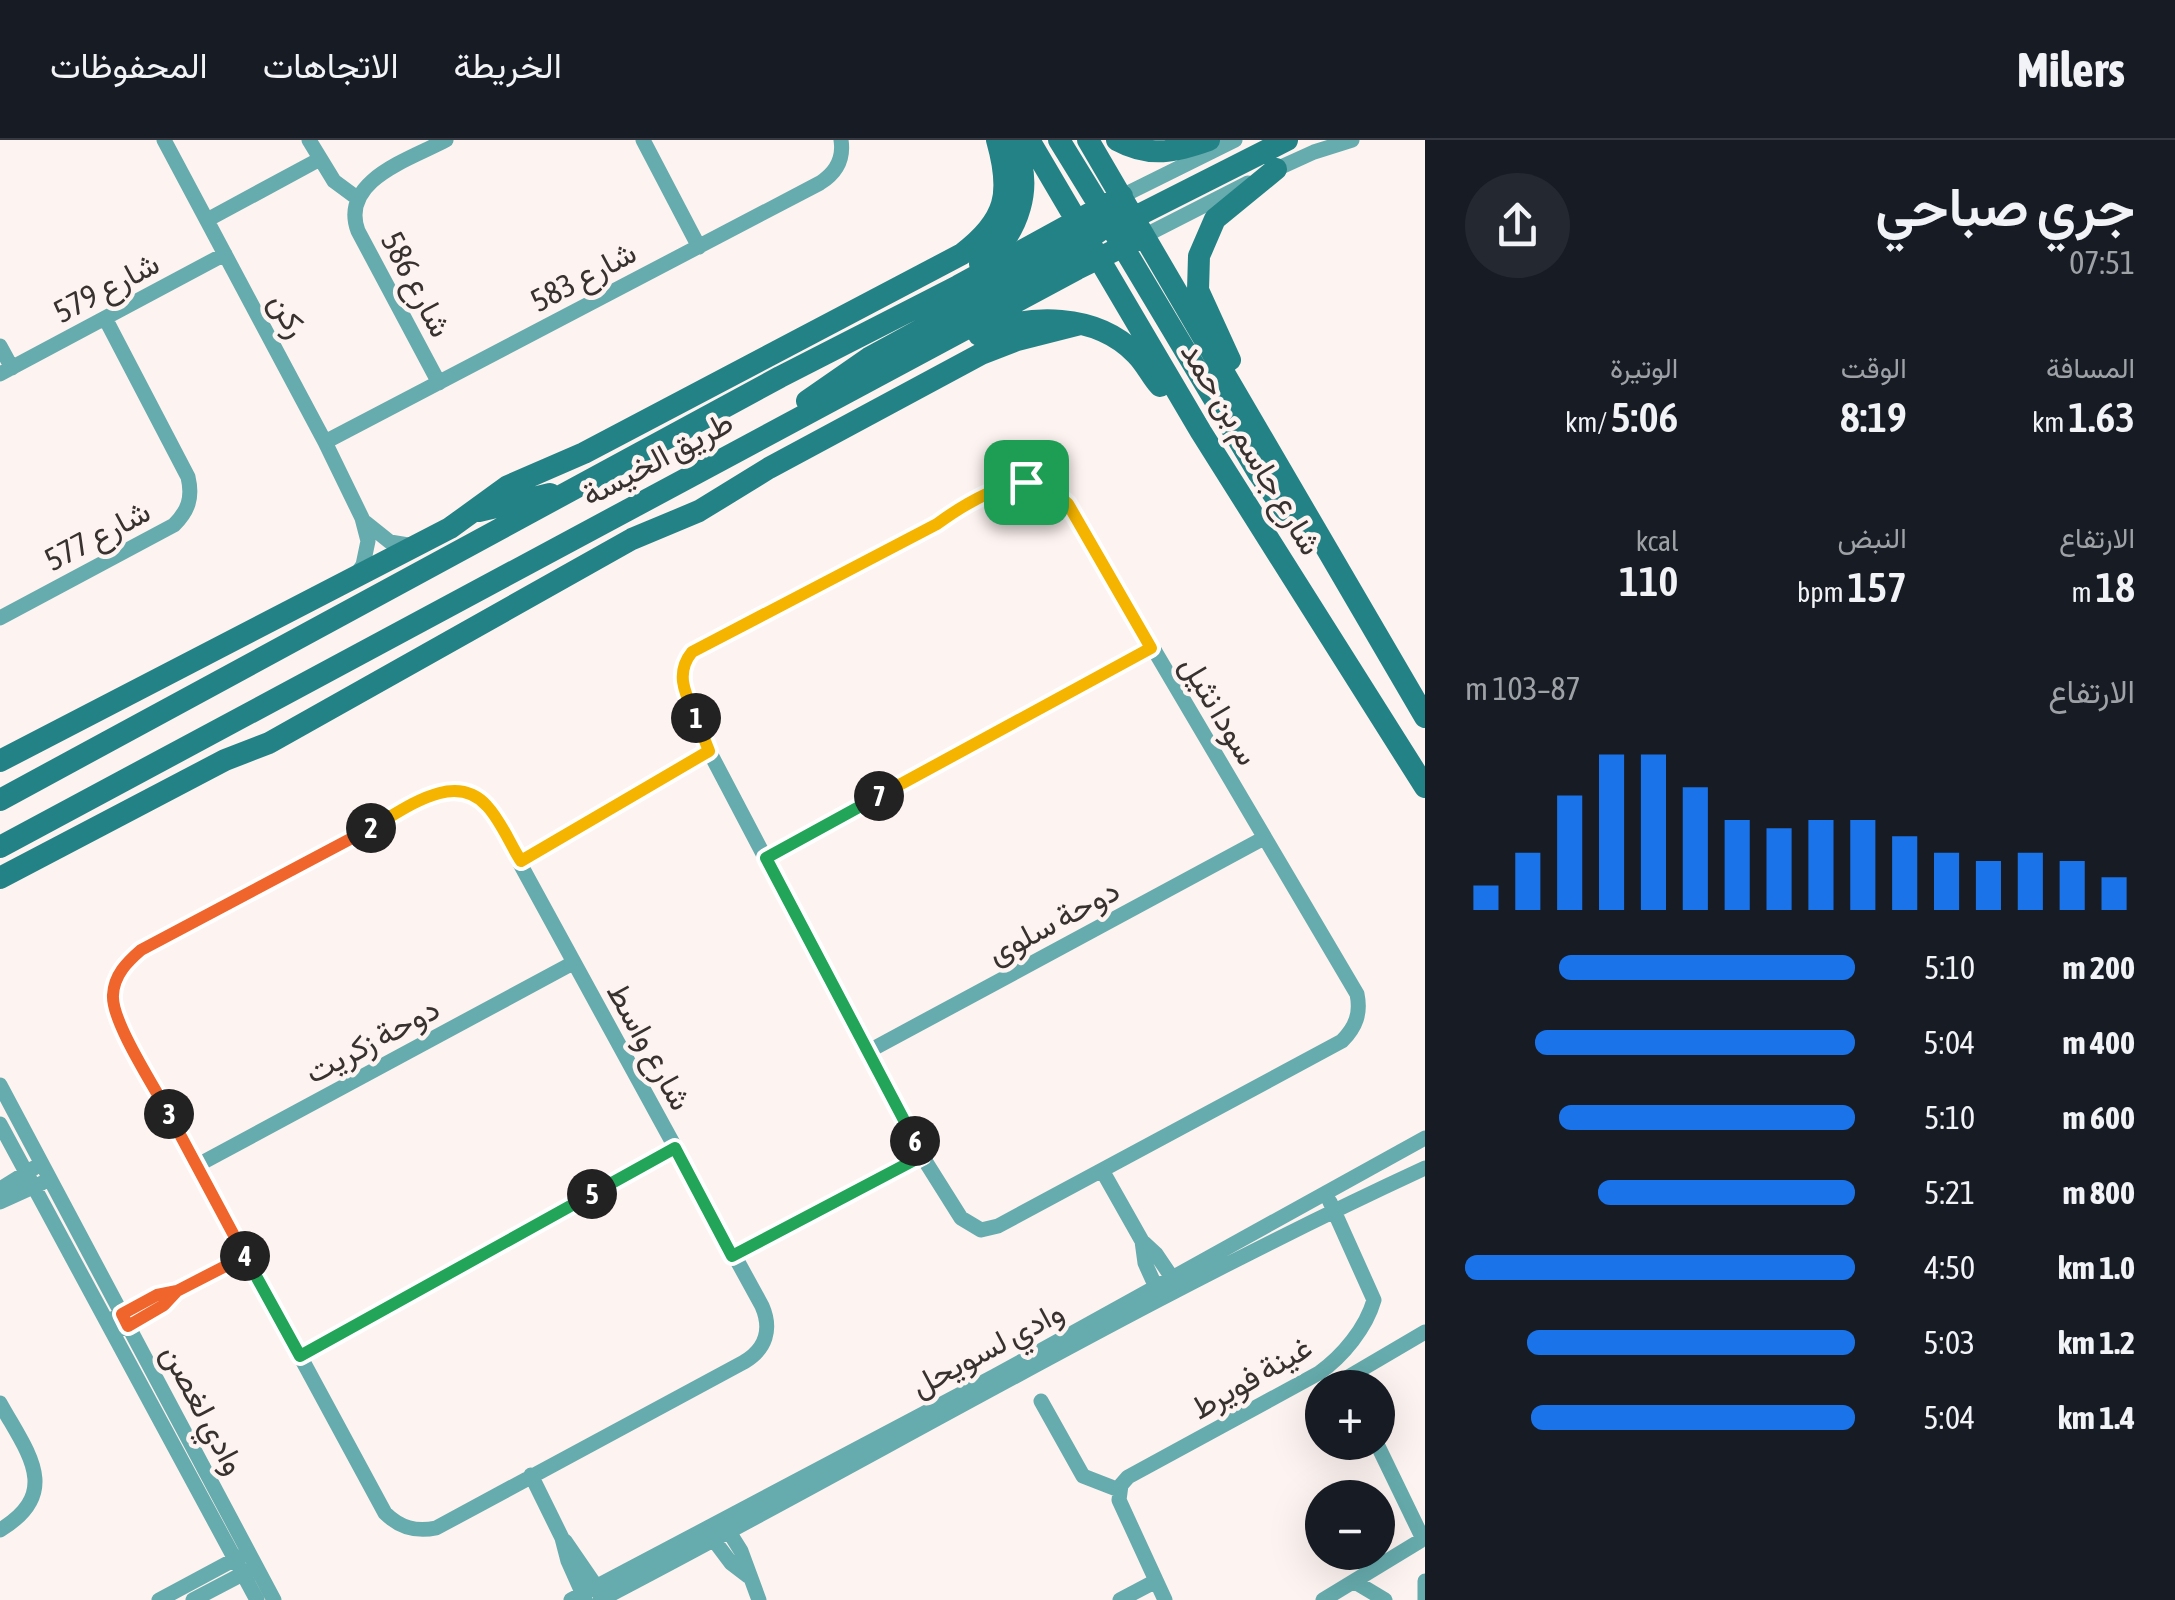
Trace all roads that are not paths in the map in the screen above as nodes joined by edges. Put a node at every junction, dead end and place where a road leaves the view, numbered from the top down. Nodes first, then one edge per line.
1 (164, 140) edge
2 (309, 140) edge
3 (446, 140) edge
4 (643, 140) edge
5 (841, 140) edge
6 (997, 140) edge
7 (1011, 140) edge
8 (1029, 140) edge
9 (1059, 140) edge
10 (1088, 140) edge
11 (1118, 140) edge
12 (1209, 140) edge
13 (1235, 140) edge
14 (1287, 140) edge
15 (1352, 140) edge
16 (320, 159) junction
17 (1276, 169) junction
18 (1122, 196) junction
19 (357, 198) junction
20 (207, 220) junction
21 (1110, 230) junction
22 (698, 247) junction
23 (225, 254) junction
24 (958, 286) junction
25 (105, 318) junction
26 (1080, 324) junction
27 (0, 346) edge
28 (933, 347) junction
29 (6, 371) edge
30 (439, 382) junction
31 (1238, 398) junction
32 (1202, 432) junction
33 (325, 442) junction
34 (753, 443) junction
35 (582, 486) junction
36 (474, 512) junction
37 (362, 518) junction
38 (414, 546) junction
39 (1327, 550) junction
40 (357, 575) junction
41 (285, 611) junction
42 (0, 618) edge
43 (1151, 648) junction
44 (250, 665) junction
45 (314, 679) junction
46 (1425, 716) edge
47 (709, 751) junction
48 (225, 760) junction
49 (0, 761) edge
50 (1425, 787) edge
51 (0, 800) edge
52 (1264, 838) junction
53 (0, 848) edge
54 (766, 858) junction
55 (521, 861) junction
56 (0, 878) edge
57 (573, 963) junction
58 (868, 1051) junction
59 (0, 1086) edge
60 (0, 1124) edge
61 (1425, 1138) edge
62 (675, 1148) junction
63 (922, 1156) junction
64 (196, 1166) junction
65 (1425, 1168) edge
66 (1103, 1172) junction
67 (37, 1179) junction
68 (0, 1189) edge
69 (1325, 1194) junction
70 (0, 1202) edge
71 (1334, 1210) junction
72 (1142, 1242) junction
73 (245, 1256) junction
74 (732, 1256) junction
75 (1176, 1284) junction
76 (1159, 1294) junction
77 (118, 1324) junction
78 (1425, 1332) edge
79 (300, 1356) junction
80 (1336, 1361) junction
81 (1340, 1370) edge
82 (1367, 1370) edge
83 (0, 1402) edge
84 (1041, 1402) dead end
85 (1385, 1460) edge
86 (531, 1475) junction
87 (1119, 1490) junction
88 (726, 1526) junction
89 (0, 1530) edge
90 (710, 1535) junction
91 (1424, 1539) edge
92 (246, 1563) junction
93 (748, 1576) junction
94 (1156, 1581) junction
95 (1425, 1581) edge
96 (1354, 1582) junction
97 (590, 1596) edge
98 (159, 1600) edge
99 (193, 1600) edge
100 (257, 1600) edge
101 (274, 1600) edge
102 (759, 1600) edge
103 (1120, 1600) edge
104 (1165, 1600) edge
105 (1323, 1600) edge
106 (1386, 1600) edge
107 (1425, 1600) edge

1 - 20 street, ركن
2 - 16 street
3 - 19 street, شارع 586
4 - 22 street
5 - 22 street, شارع 583
6 - 36 main road, طريق الخيسة
7 - 24 main road
8 - 21 main road, شارع جاسم بن حمد
9 - 21 main road
10 - 18 main road, شارع جاسم بن حمد
11 - 12 main road
13 - 18 street
14 - 21 main road
15 - 17 street, طريق الخيسة
16 - 19 street
16 - 20 street
17 - 21 street, طريق الخيسة
17 - 31 main road
18 - 21 main road, شارع جاسم بن حمد
19 - 30 street, شارع 586
20 - 23 street, ركن
21 - 24 main road, طريق الخيسة
21 - 28 main road, طريق الخيسة
21 - 31 main road, شارع جاسم بن حمد
21 - 32 main road, شارع جاسم بن حمد
21 - 34 main road
21 - 39 main road
22 - 30 street, شارع 583
23 - 25 street, شارع 579
23 - 33 street, ركن
24 - 35 main road, طريق الخيسة
25 - 29 street, شارع 579
25 - 42 street, شارع 577
26 - 28 main road
26 - 32 main road
26 - 48 main road, طريق الخيسة
27 - 29 street, شارع 579
28 - 34 main road, طريق الخيسة
30 - 33 street, شارع 583
31 - 39 main road, شارع جاسم بن حمد
32 - 50 main road, شارع جاسم بن حمد
33 - 37 street, ركن
34 - 45 main road, طريق الخيسة
35 - 36 main road
35 - 44 main road, طريق الخيسة
36 - 38 main road, طريق الخيسة
37 - 38 street
37 - 40 street, ركن
38 - 40 main road, طريق الخيسة
39 - 46 main road, شارع جاسم بن حمد
40 - 41 main road, طريق الخيسة
41 - 44 main road
41 - 49 main road, طريق الخيسة
43 - 47 street, سودا نثيل
43 - 52 street, سودا نثيل
43 - 54 street
44 - 51 main road, طريق الخيسة
45 - 48 main road
45 - 53 main road, طريق الخيسة
47 - 54 street, سودا نثيل
47 - 55 street
48 - 56 main road, طريق الخيسة
52 - 58 street, دوحة سلوى
52 - 66 street, سودا نثيل
54 - 58 street, سودا نثيل
55 - 57 street, شارع واسط
55 - 64 street, شارع واسط
57 - 62 street, شارع واسط
57 - 64 street, دوحة زكريت
58 - 63 street, سودا نثيل
59 - 67 street, وادي لغصن
60 - 67 street, وادي لغصن
61 - 69 street, وادي لسويحل
62 - 74 street, شارع واسط
62 - 79 street
63 - 66 street, سودا نثيل
63 - 74 street
64 - 73 street, شارع واسط
65 - 71 street, وادي لسويحل
66 - 72 street
67 - 68 street
67 - 70 street
67 - 77 street, وادي لغصن
69 - 71 street, غينة فويرط
69 - 75 street, وادي لسويحل
71 - 75 street, وادي لسويحل
71 - 80 street, غينة فويرط
72 - 75 street
72 - 76 street
73 - 77 street
73 - 79 street, شارع واسط
74 - 86 street, شارع واسط
75 - 76 street, وادي لسويحل
76 - 88 street, وادي لسويحل
77 - 92 street, وادي لغصن
78 - 82 street
79 - 86 street, شارع واسط
80 - 81 street
80 - 87 street, غينة فويرط
83 - 89 street
84 - 87 street
85 - 91 street
86 - 97 street
87 - 94 street
88 - 90 street, وادي لسويحل
88 - 93 street
90 - 93 street
90 - 97 street, وادي لسويحل
91 - 96 street
92 - 98 street
92 - 99 street
92 - 100 street, وادي لغصن
92 - 101 street, وادي لغصن
93 - 102 street
94 - 103 street
94 - 104 street
95 - 107 street
96 - 105 street
96 - 106 street

